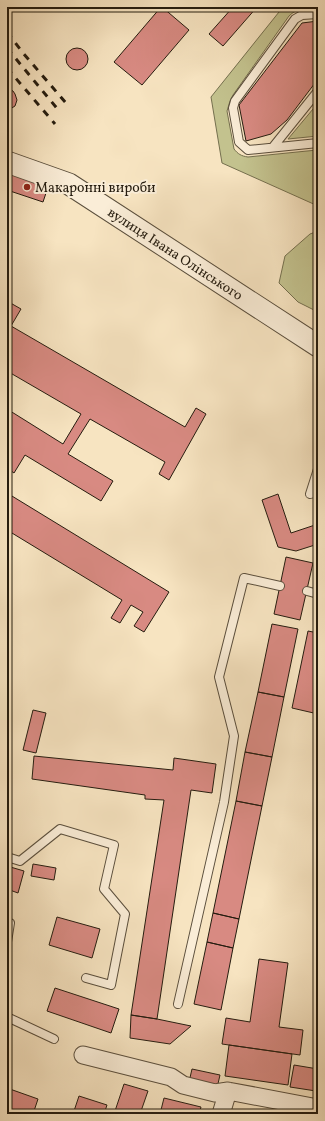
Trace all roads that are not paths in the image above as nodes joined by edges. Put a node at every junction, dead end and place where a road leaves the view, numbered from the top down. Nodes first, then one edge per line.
1 (318, 14) edge
2 (318, 91) edge
3 (318, 143) edge
4 (273, 148) junction
5 (7, 162) edge
6 (318, 346) edge
7 (318, 469) edge
8 (318, 492) edge
9 (280, 586) dead end
10 (306, 591) dead end
11 (318, 594) edge
12 (7, 857) edge
13 (7, 922) edge
14 (7, 942) edge
15 (86, 978) dead end
16 (178, 1004) dead end
17 (7, 1017) edge
18 (54, 1039) dead end
19 (83, 1055) dead end
20 (228, 1091) junction
21 (318, 1108) edge
22 (221, 1114) edge

1 - 4 lane
2 - 4 lane
3 - 4 lane
5 - 6 street, вулиця Івана Олінського
7 - 8 lane
9 - 16 lane
10 - 11 lane
12 - 15 lane
13 - 14 lane
17 - 18 lane
19 - 20 street
20 - 21 street
20 - 22 street

